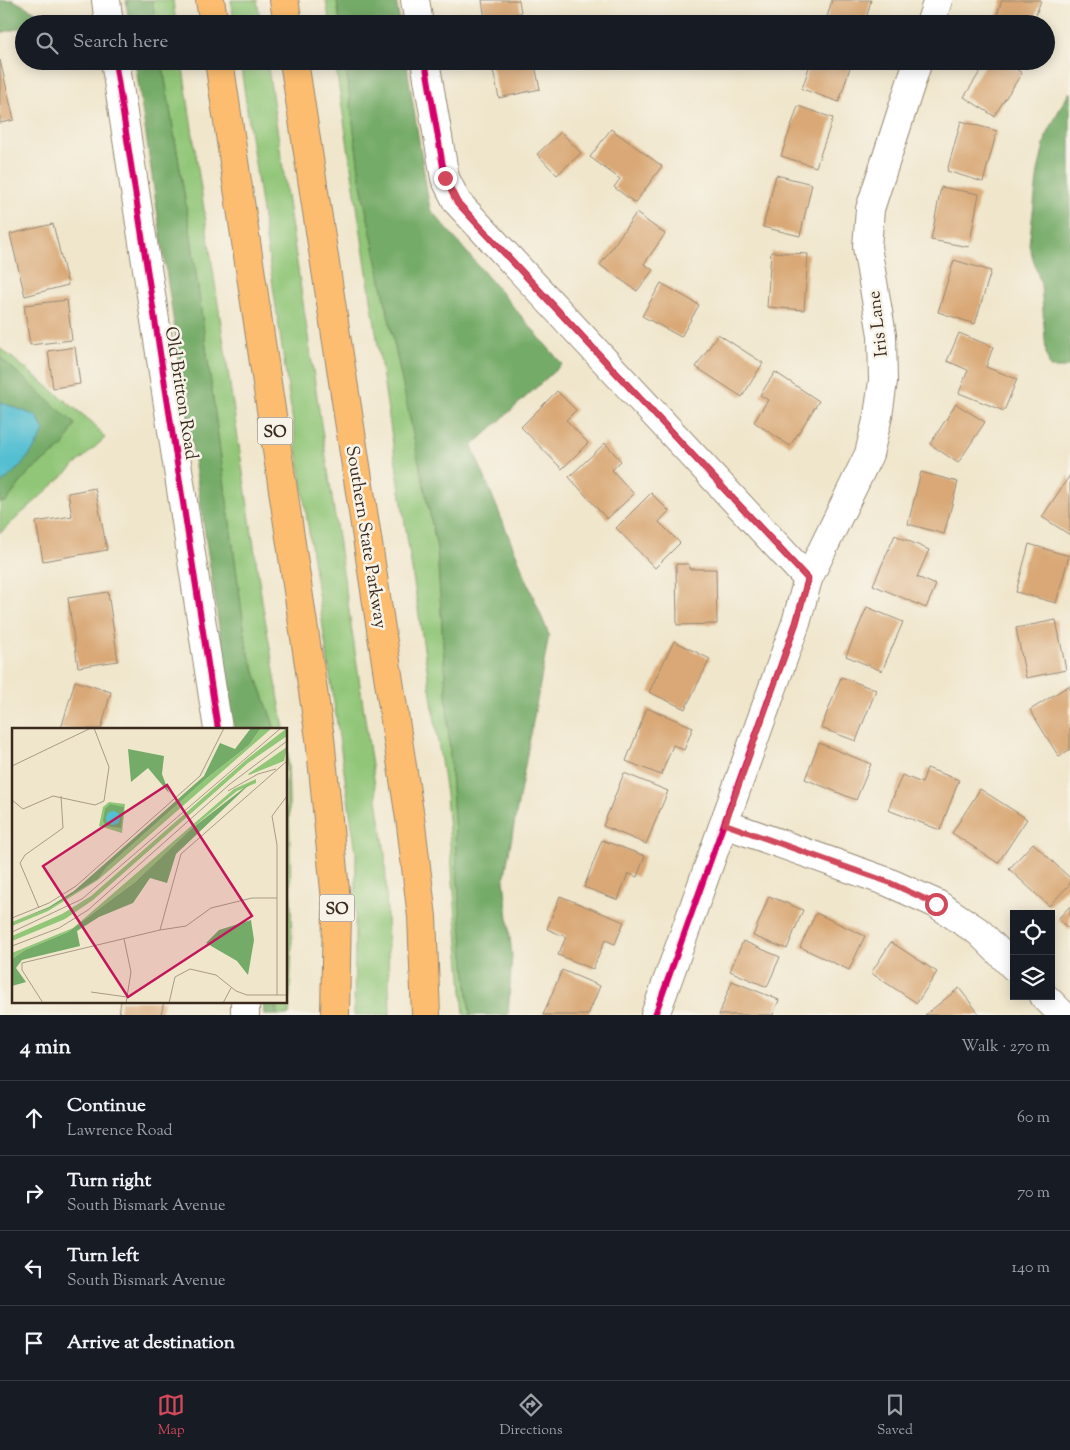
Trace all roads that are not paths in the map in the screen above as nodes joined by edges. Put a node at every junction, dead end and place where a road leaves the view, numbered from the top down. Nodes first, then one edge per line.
1 (106, 0) edge
2 (210, 0) edge
3 (284, 0) edge
4 (415, 0) edge
5 (938, 0) edge
6 (108, 15) edge
7 (212, 15) edge
8 (286, 15) edge
9 (418, 15) edge
10 (933, 15) edge
11 (116, 70) edge
12 (220, 70) edge
13 (295, 70) edge
14 (427, 70) edge
15 (915, 70) edge
16 (808, 579) junction
17 (218, 728) edge
18 (725, 824) junction
19 (1010, 963) edge
20 (1048, 1000) edge
21 (245, 1002) edge
22 (245, 1015) edge
23 (335, 1015) edge
24 (426, 1015) edge
25 (655, 1015) edge
26 (1063, 1015) edge

1 - 6 street
2 - 7 highway
3 - 8 highway
4 - 9 street
5 - 10 street
11 - 17 street, Old Britton Road
12 - 23 highway, SO
13 - 24 highway, Southern State Parkway
14 - 16 street
15 - 16 street, Iris Lane
16 - 18 street, Iris Lane
18 - 19 street
18 - 25 street, Iris Lane
20 - 26 street
21 - 22 street

